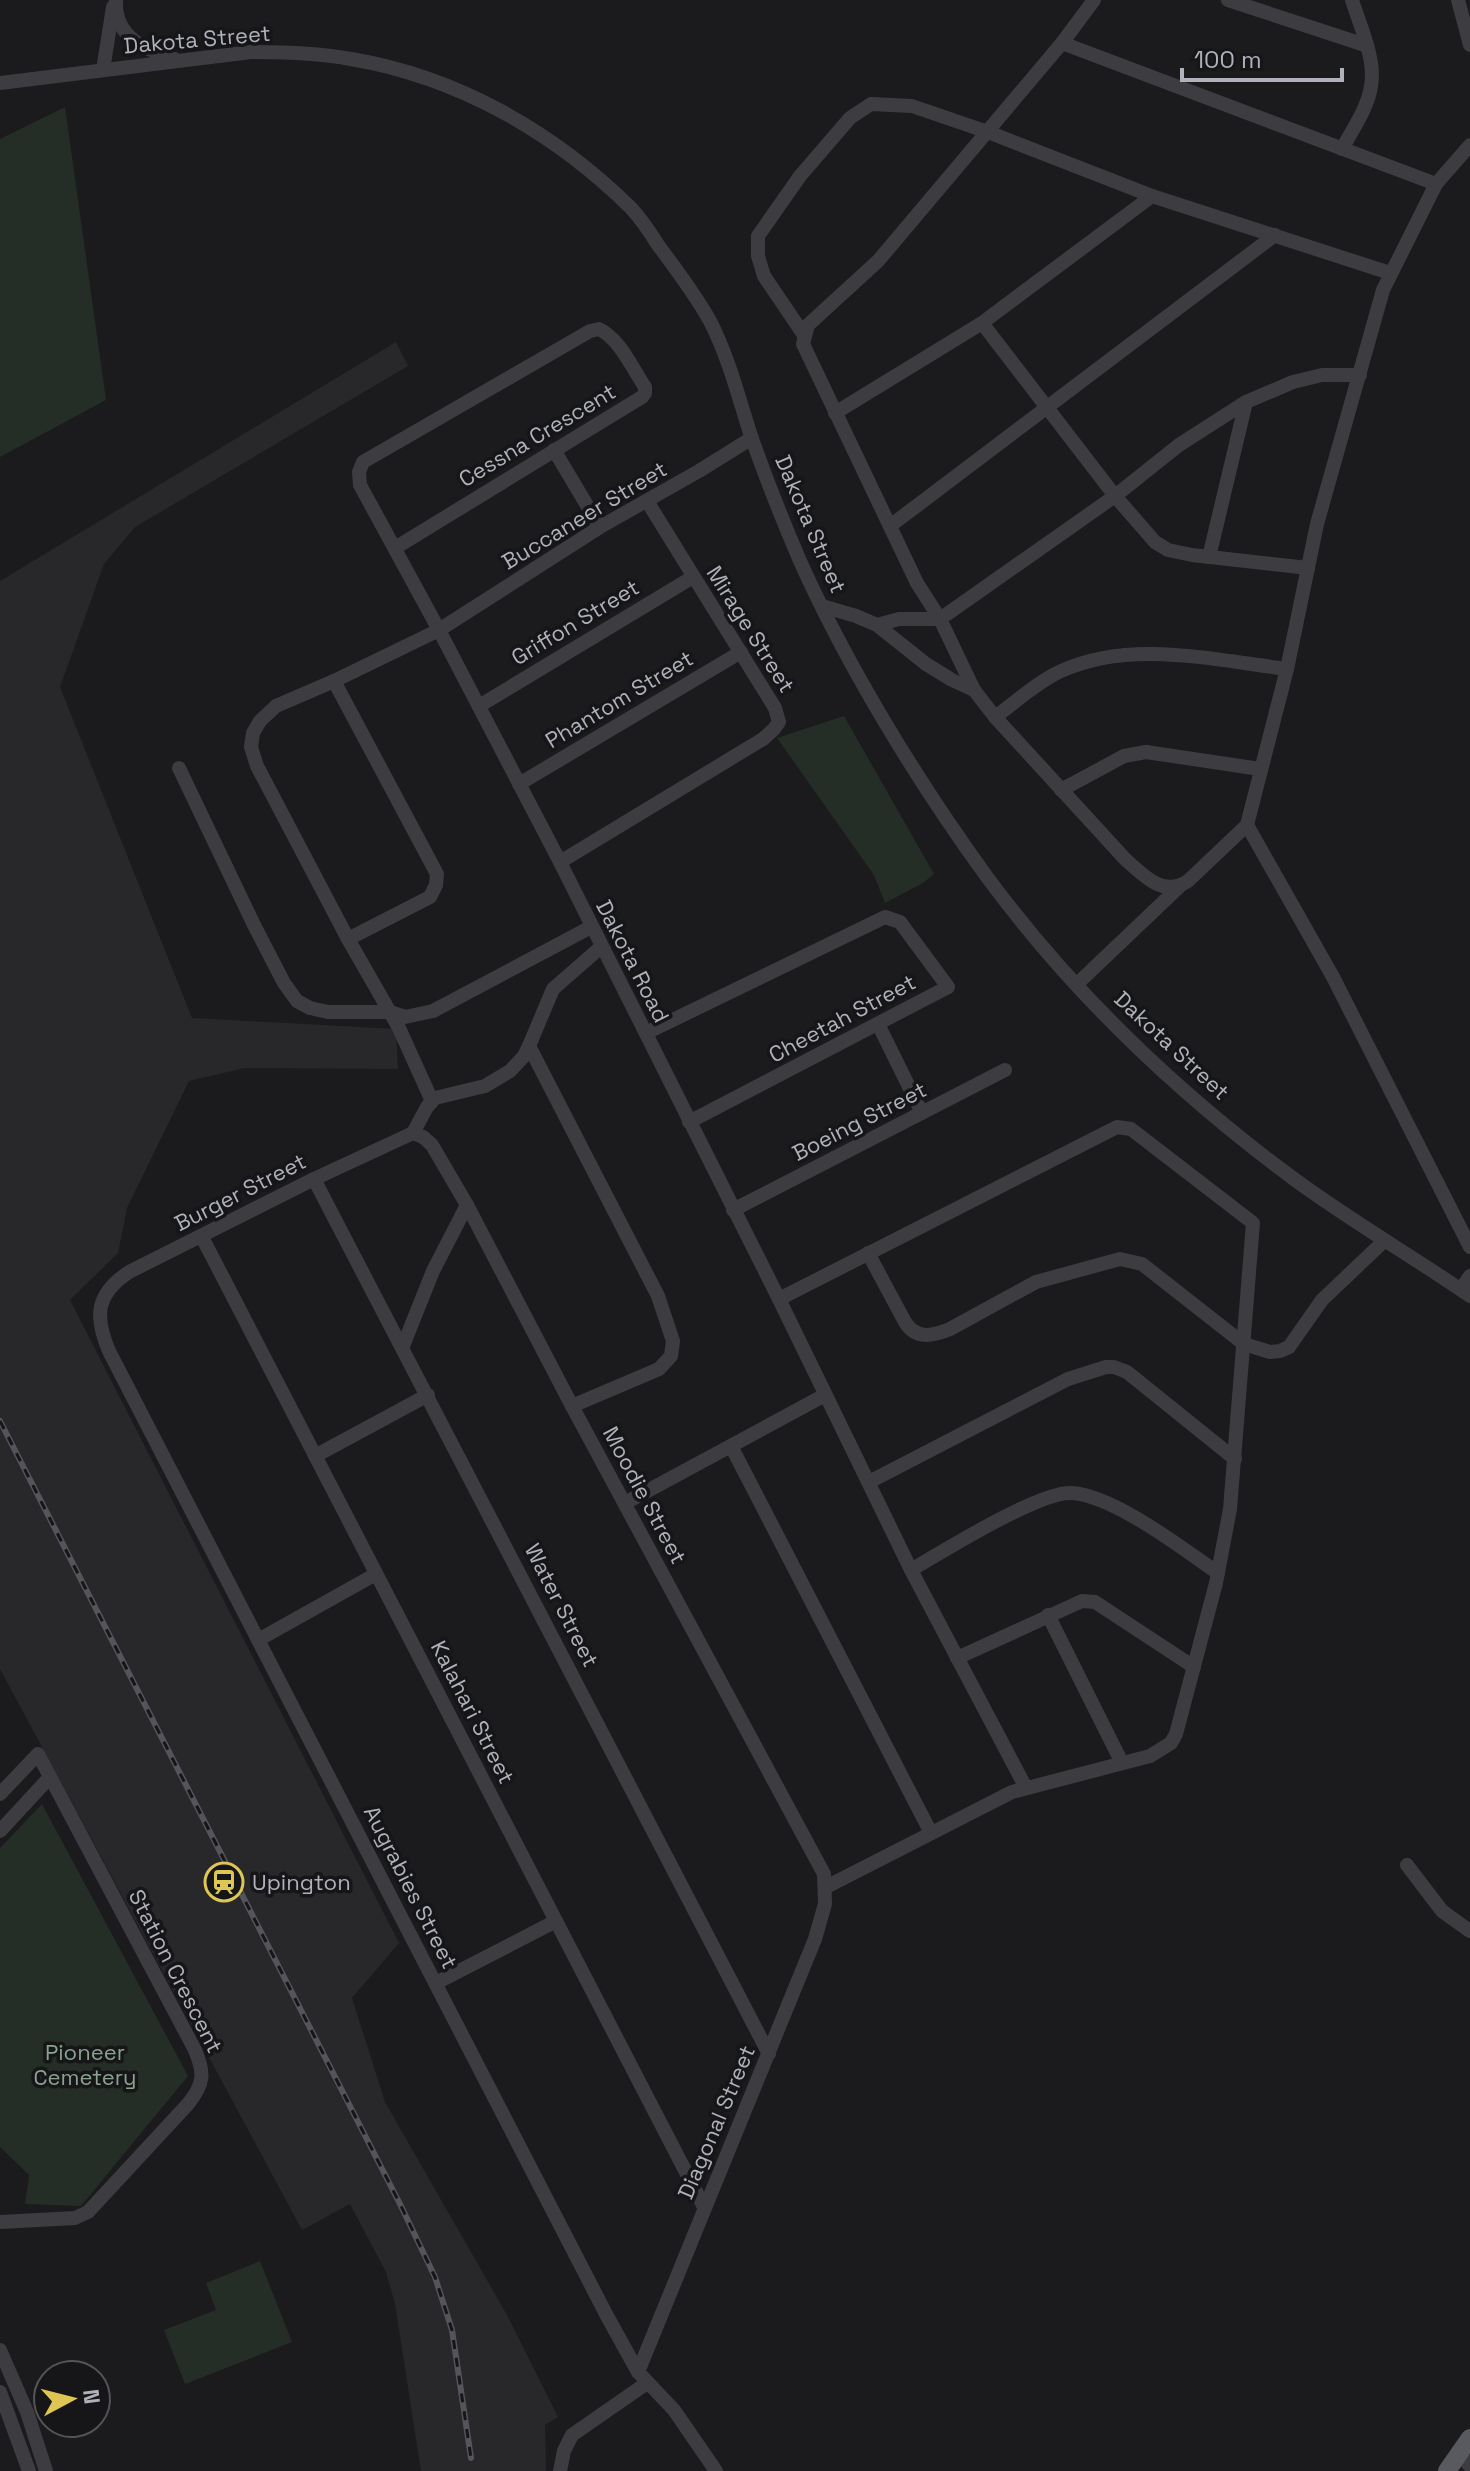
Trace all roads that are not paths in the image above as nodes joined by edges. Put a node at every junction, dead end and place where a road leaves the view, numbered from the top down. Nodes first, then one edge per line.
1 (115, 0) edge
2 (1094, 0) edge
3 (1228, 0) edge
4 (1352, 0) edge
5 (1458, 0) edge
6 (1062, 43) junction
7 (1365, 45) junction
8 (1470, 45) edge
9 (178, 61) junction
10 (103, 70) junction
11 (0, 83) edge
12 (988, 132) junction
13 (1470, 145) edge
14 (1342, 149) junction
15 (1436, 184) junction
16 (1152, 196) junction
17 (1275, 235) junction
18 (1390, 273) junction
19 (982, 323) junction
20 (804, 335) junction
21 (1360, 375) junction
22 (1246, 402) junction
23 (1047, 408) junction
24 (835, 413) junction
25 (752, 438) junction
26 (554, 450) junction
27 (363, 462) joint
28 (1115, 496) junction
29 (647, 501) junction
30 (890, 526) junction
31 (600, 527) junction
32 (395, 548) junction
33 (1209, 557) junction
34 (1308, 568) junction
35 (693, 577) junction
36 (822, 606) junction
37 (940, 619) junction
38 (877, 625) junction
39 (439, 630) junction
40 (741, 652) junction
41 (1287, 669) junction
42 (334, 681) junction
43 (974, 690) junction
44 (479, 706) junction
45 (995, 717) junction
46 (179, 768) dead end
47 (1260, 769) junction
48 (519, 784) junction
49 (1061, 790) junction
50 (1247, 825) junction
51 (560, 862) junction
52 (1179, 887) junction
53 (591, 927) junction
54 (348, 939) junction
55 (601, 947) junction
56 (1077, 984) junction
57 (390, 1012) junction
58 (878, 1024) junction
59 (646, 1033) junction
60 (529, 1046) junction
61 (1005, 1070) dead end
62 (432, 1101) junction
63 (922, 1113) junction
64 (689, 1122) junction
65 (413, 1133) junction
66 (314, 1179) junction
67 (467, 1205) junction
68 (733, 1210) junction
69 (202, 1237) junction
70 (1384, 1241) junction
71 (1470, 1247) edge
72 (868, 1253) junction
73 (1470, 1276) edge
74 (1466, 1292) edge
75 (779, 1299) junction
76 (100, 1307) joint
77 (1244, 1344) junction
78 (403, 1346) junction
79 (428, 1395) junction
80 (825, 1395) junction
81 (572, 1406) junction
82 (731, 1446) junction
83 (315, 1456) junction
84 (1235, 1459) junction
85 (869, 1482) junction
86 (625, 1503) junction
87 (911, 1570) junction
88 (1218, 1573) junction
89 (376, 1574) junction
90 (1048, 1615) junction
91 (258, 1640) junction
92 (957, 1658) junction
93 (1194, 1667) junction
94 (1122, 1763) junction
95 (50, 1777) junction
96 (1026, 1788) junction
97 (0, 1794) edge
98 (0, 1831) edge
99 (931, 1833) junction
100 (1407, 1865) dead end
101 (826, 1887) junction
102 (556, 1921) junction
103 (1470, 1931) edge
104 (436, 1983) junction
105 (769, 2054) junction
106 (704, 2207) junction
107 (0, 2222) edge
108 (0, 2350) edge
109 (642, 2377) junction
110 (0, 2392) edge
111 (1470, 2438) edge
112 (1464, 2460) edge
113 (29, 2471) edge
114 (46, 2471) edge
115 (560, 2471) edge
116 (716, 2471) edge
117 (1447, 2471) edge

1 - 9 street
1 - 10 street
2 - 6 street
3 - 7 street
4 - 7 street
5 - 8 street
6 - 12 street
6 - 14 street
7 - 14 street
9 - 10 street, Dakota Street
9 - 25 street, Dakota Street
10 - 11 street, Dakota Street
12 - 16 street
12 - 20 street
12 - 20 street
13 - 15 street
14 - 15 street
15 - 18 street
16 - 17 street
16 - 19 street
17 - 18 street
17 - 23 street
18 - 21 street
19 - 23 street
19 - 24 street
20 - 24 street
21 - 22 street
21 - 34 street
22 - 28 street
22 - 33 street
23 - 28 street
23 - 30 street
24 - 30 street
25 - 29 street, Buccaneer Street
25 - 36 street, Dakota Street
26 - 27 street, Cessna Crescent
26 - 31 street
26 - 32 street, Cessna Crescent
27 - 32 street, Dakota Road
28 - 33 street
28 - 37 street
29 - 31 street, Buccaneer Street
29 - 35 street, Mirage Street
30 - 37 street
31 - 39 street, Buccaneer Street
32 - 39 street, Dakota Road
33 - 34 street
34 - 41 street
35 - 40 street, Mirage Street
35 - 44 street, Griffon Street
36 - 38 street
36 - 56 street, Dakota Street
37 - 38 street
37 - 43 street
38 - 43 street
39 - 42 street, Buccaneer Street
39 - 44 street, Dakota Road
40 - 48 street, Phantom Street
40 - 51 street, Mirage Street
41 - 45 street
41 - 47 street
42 - 54 street, Buccaneer Street
42 - 54 street
43 - 45 street
44 - 48 street, Dakota Road
45 - 49 street
46 - 57 street
47 - 49 street
47 - 50 street
48 - 51 street, Dakota Road
49 - 52 street
50 - 52 street
50 - 71 street
51 - 53 street, Dakota Road
52 - 56 street
53 - 55 street, Dakota Road
53 - 57 street
54 - 57 street
55 - 59 street, Dakota Road
55 - 60 street
56 - 70 street, Dakota Street
57 - 62 street
58 - 59 street, Cheetah Street
58 - 63 street
58 - 64 street, Cheetah Street
59 - 64 street, Dakota Road
60 - 62 street
60 - 81 street
61 - 63 street, Boeing Street
62 - 65 street
63 - 68 street, Boeing Street
64 - 68 street, Dakota Road
65 - 66 street, Burger Street
65 - 67 street, Moodie Street
66 - 69 street, Burger Street
66 - 78 street, Water Street
67 - 78 street
67 - 81 street, Moodie Street
68 - 75 street, Dakota Road
69 - 76 street, Burger Street
69 - 83 street, Kalahari Street
70 - 74 street, Dakota Street
70 - 77 street
72 - 75 street
72 - 77 street
72 - 77 street
73 - 74 street
75 - 80 street, Dakota Road
76 - 91 street, Augrabies Street
77 - 84 street
78 - 79 street, Water Street
79 - 83 street
79 - 105 street, Water Street
80 - 82 street
80 - 85 street, Dakota Road
81 - 86 street, Moodie Street
82 - 86 street
82 - 99 street
83 - 89 street, Kalahari Street
84 - 85 street
84 - 88 street
85 - 87 street, Dakota Road
86 - 101 street, Moodie Street
87 - 88 street
87 - 92 street, Dakota Road
88 - 93 street
89 - 91 street
89 - 102 street, Kalahari Street
90 - 92 street
90 - 93 street
90 - 94 street
91 - 104 street, Augrabies Street
92 - 96 street, Dakota Road
93 - 94 street
94 - 96 street
95 - 97 street, Station Crescent
95 - 98 street
95 - 107 street, Station Crescent
96 - 99 street
99 - 101 street
100 - 103 street
101 - 105 street, Diagonal Street
102 - 104 street
102 - 106 street, Kalahari Street
104 - 109 street, Augrabies Street
105 - 106 street, Diagonal Street
106 - 109 street, Diagonal Street
108 - 114 street
109 - 115 street
109 - 116 street, Augrabies Street
110 - 113 street
111 - 112 main road
112 - 117 main road

